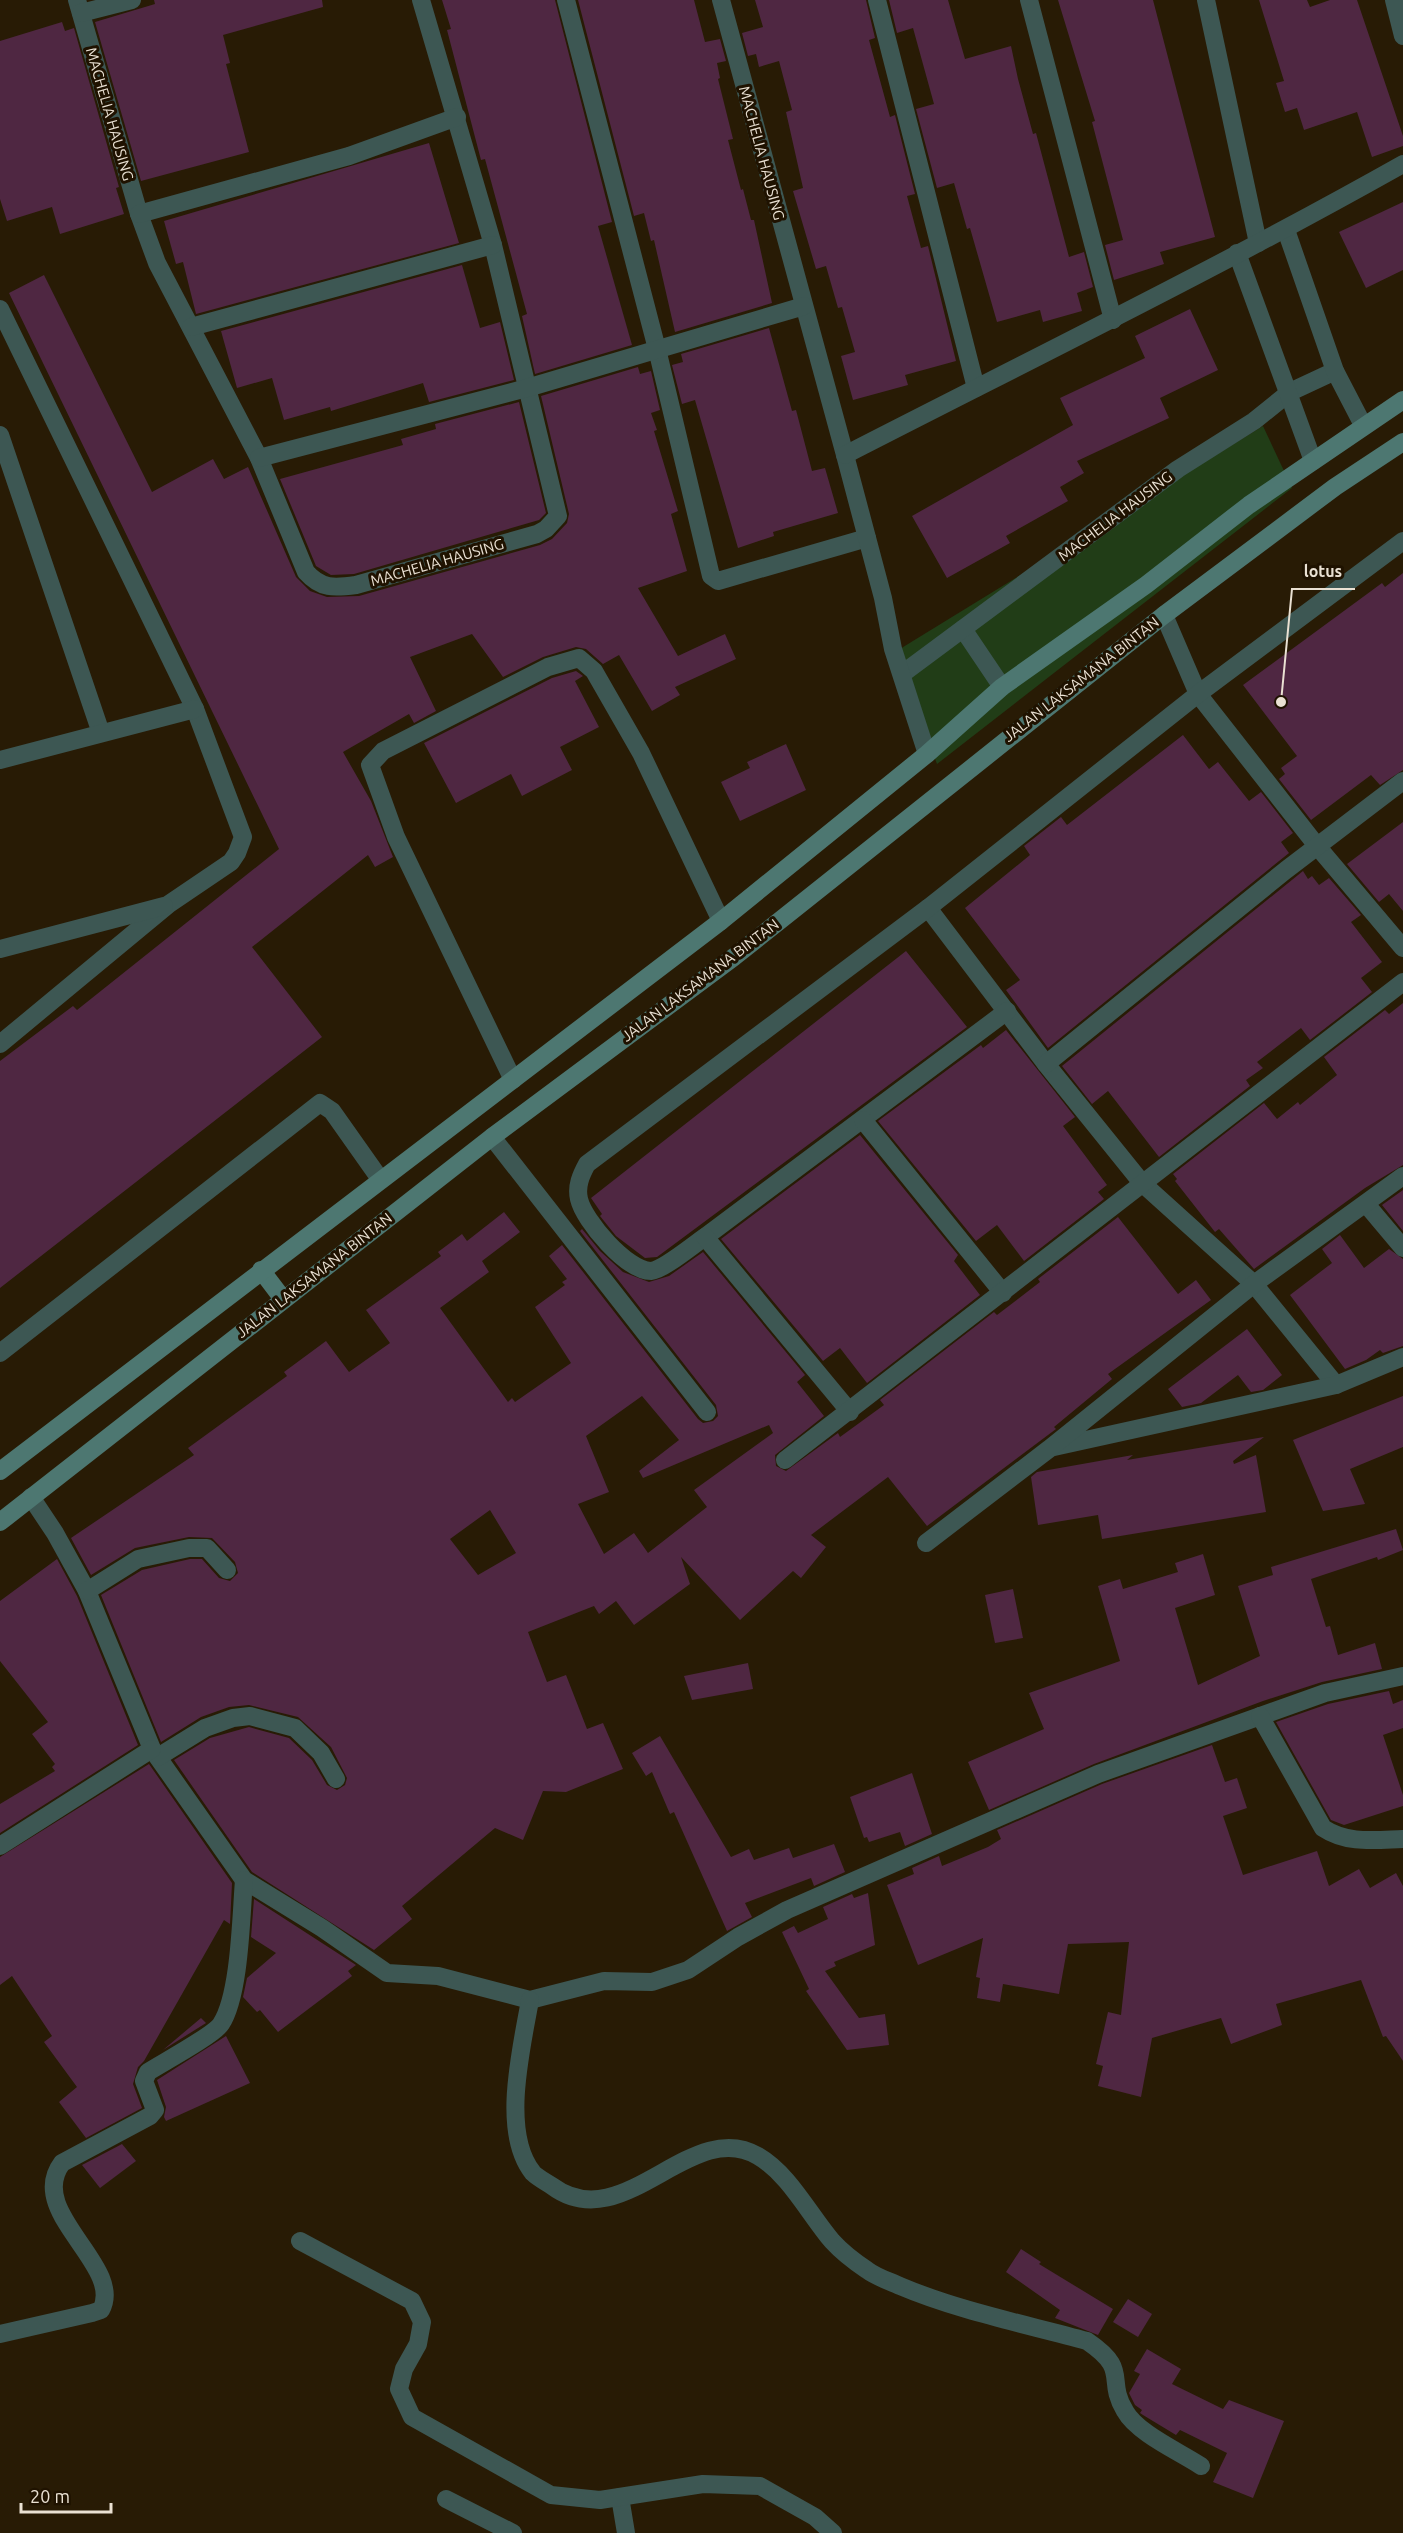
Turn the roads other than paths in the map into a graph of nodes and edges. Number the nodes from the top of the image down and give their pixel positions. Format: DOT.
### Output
graph roads {
  1 [pos="132,0"];
  2 [pos="421,0"];
  3 [pos="566,0"];
  4 [pos="721,0"];
  5 [pos="876,0"];
  6 [pos="1029,0"];
  7 [pos="1206,0"];
  8 [pos="1394,0"];
  9 [pos="79,7"];
  10 [pos="1403,36"];
  11 [pos="457,117"];
  12 [pos="1403,164"];
  13 [pos="139,214"];
  14 [pos="1286,230"];
  15 [pos="1258,243"];
  16 [pos="494,245"];
  17 [pos="1237,253"];
  18 [pos="804,306"];
  19 [pos="0,309"];
  20 [pos="1113,320"];
  21 [pos="191,327"];
  22 [pos="3,331"];
  23 [pos="657,349"];
  24 [pos="1335,371"];
  25 [pos="526,388"];
  26 [pos="976,388"];
  27 [pos="1290,392"];
  28 [pos="1403,400"];
  29 [pos="1363,425"];
  30 [pos="0,435"];
  31 [pos="1403,442"];
  32 [pos="845,455"];
  33 [pos="259,458"];
  34 [pos="1313,461"];
  35 [pos="867,538"];
  36 [pos="1403,541"];
  37 [pos="1164,615"];
  38 [pos="963,629"];
  39 [pos="902,674"];
  40 [pos="1002,687"];
  41 [pos="1198,694"];
  42 [pos="195,709"];
  43 [pos="101,733"];
  44 [pos="927,754"];
  45 [pos="0,760"];
  46 [pos="1403,781"];
  47 [pos="1317,846"];
  48 [pos="169,904"];
  49 [pos="928,908"];
  50 [pos="721,921"];
  51 [pos="1403,948"];
  52 [pos="0,949"];
  53 [pos="1403,982"];
  54 [pos="1007,1011"];
  55 [pos="0,1044"];
  56 [pos="1046,1064"];
  57 [pos="513,1080"];
  58 [pos="863,1120"];
  59 [pos="492,1137"];
  60 [pos="1403,1176"];
  61 [pos="380,1179"];
  62 [pos="1142,1183"];
  63 [pos="1366,1204"];
  64 [pos="705,1237"];
  65 [pos="1403,1248"];
  66 [pos="261,1270"];
  67 [pos="1254,1284"];
  68 [pos="1003,1293"];
  69 [pos="283,1299"];
  70 [pos="0,1353"];
  71 [pos="1403,1357"];
  72 [pos="1336,1385"];
  73 [pos="707,1412"];
  74 [pos="850,1412"];
  75 [pos="1049,1449"];
  76 [pos="785,1460"];
  77 [pos="0,1471"];
  78 [pos="31,1497"];
  79 [pos="0,1522"];
  80 [pos="926,1543"];
  81 [pos="227,1570"];
  82 [pos="87,1591"];
  83 [pos="1403,1677"];
  84 [pos="1260,1716"];
  85 [pos="155,1753"];
  86 [pos="336,1779"];
  87 [pos="1403,1839"];
  88 [pos="0,1846"];
  89 [pos="244,1880"];
  90 [pos="530,2000"];
  91 [pos="300,2241"];
  92 [pos="0,2334"];
  93 [pos="1201,2466"];
  94 [pos="620,2497"];
  95 [pos="446,2499"];
  96 [pos="513,2533"];
  97 [pos="626,2533"];
  98 [pos="833,2533"];
  1 -- 9 [label="street, MACHELIA HAUSING"];
  2 -- 11 [label="street, MACHELIA HAUSING"];
  3 -- 23 [label="street"];
  4 -- 18 [label="street, MACHELIA HAUSING"];
  5 -- 26 [label="street"];
  6 -- 20 [label="street"];
  7 -- 15 [label="street"];
  8 -- 10 [label="street"];
  9 -- 13 [label="street, MACHELIA HAUSING"];
  11 -- 13 [label="street"];
  11 -- 16 [label="street, MACHELIA HAUSING"];
  12 -- 14 [label="street"];
  13 -- 21 [label="street, MACHELIA HAUSING"];
  14 -- 15 [label="street"];
  14 -- 24 [label="street"];
  15 -- 17 [label="street"];
  16 -- 21 [label="street"];
  16 -- 25 [label="street, MACHELIA HAUSING"];
  17 -- 20 [label="street"];
  17 -- 27 [label="street"];
  18 -- 23 [label="street"];
  18 -- 32 [label="street, MACHELIA HAUSING"];
  19 -- 22 [label="street"];
  20 -- 26 [label="street"];
  21 -- 33 [label="street, MACHELIA HAUSING"];
  22 -- 42 [label="street"];
  23 -- 25 [label="street"];
  23 -- 35 [label="street"];
  24 -- 27 [label="street, MACHELIA HAUSING"];
  24 -- 29 [label="street"];
  25 -- 33 [label="street"];
  25 -- 33 [label="street, MACHELIA HAUSING"];
  26 -- 32 [label="street"];
  27 -- 34 [label="street"];
  27 -- 38 [label="street, MACHELIA HAUSING"];
  28 -- 29 [label="main road"];
  29 -- 34 [label="main road"];
  30 -- 43 [label="street"];
  31 -- 37 [label="main road, JALAN LAKSAMANA BINTAN"];
  32 -- 35 [label="street, MACHELIA HAUSING"];
  34 -- 40 [label="main road"];
  35 -- 39 [label="street, MACHELIA HAUSING"];
  36 -- 41 [label="street"];
  37 -- 41 [label="street"];
  37 -- 59 [label="main road, JALAN LAKSAMANA BINTAN"];
  38 -- 39 [label="street, MACHELIA HAUSING"];
  38 -- 40 [label="street"];
  39 -- 44 [label="street, MACHELIA HAUSING"];
  40 -- 44 [label="main road"];
  41 -- 47 [label="street"];
  41 -- 49 [label="street"];
  42 -- 43 [label="street"];
  42 -- 48 [label="street"];
  43 -- 45 [label="street"];
  44 -- 50 [label="main road"];
  46 -- 47 [label="street"];
  47 -- 51 [label="street"];
  47 -- 56 [label="street"];
  48 -- 52 [label="street"];
  48 -- 55 [label="street"];
  49 -- 54 [label="street"];
  49 -- 64 [label="street"];
  50 -- 57 [label="main road"];
  50 -- 57 [label="street"];
  53 -- 62 [label="street"];
  54 -- 56 [label="street"];
  54 -- 58 [label="street"];
  56 -- 62 [label="street"];
  57 -- 61 [label="main road"];
  58 -- 64 [label="street"];
  58 -- 68 [label="street"];
  59 -- 69 [label="main road, JALAN LAKSAMANA BINTAN"];
  59 -- 73 [label="street"];
  60 -- 63 [label="street"];
  61 -- 66 [label="main road"];
  61 -- 70 [label="street"];
  62 -- 67 [label="street"];
  62 -- 68 [label="street"];
  63 -- 65 [label="street"];
  63 -- 67 [label="street"];
  64 -- 74 [label="street"];
  66 -- 69 [label="main road"];
  66 -- 77 [label="main road"];
  67 -- 72 [label="street"];
  67 -- 75 [label="street"];
  68 -- 74 [label="street"];
  69 -- 78 [label="main road, JALAN LAKSAMANA BINTAN"];
  71 -- 72 [label="street"];
  72 -- 75 [label="street"];
  74 -- 76 [label="street"];
  75 -- 80 [label="street"];
  78 -- 79 [label="main road, JALAN LAKSAMANA BINTAN"];
  78 -- 82 [label="street"];
  81 -- 82 [label="street"];
  82 -- 85 [label="street"];
  83 -- 84 [label="street"];
  84 -- 87 [label="street"];
  84 -- 90 [label="street"];
  85 -- 86 [label="street"];
  85 -- 88 [label="street"];
  85 -- 89 [label="street"];
  89 -- 90 [label="street"];
  89 -- 92 [label="street"];
  90 -- 93 [label="street"];
  91 -- 94 [label="street"];
  94 -- 97 [label="street"];
  94 -- 98 [label="street"];
  95 -- 96 [label="street"];
}
